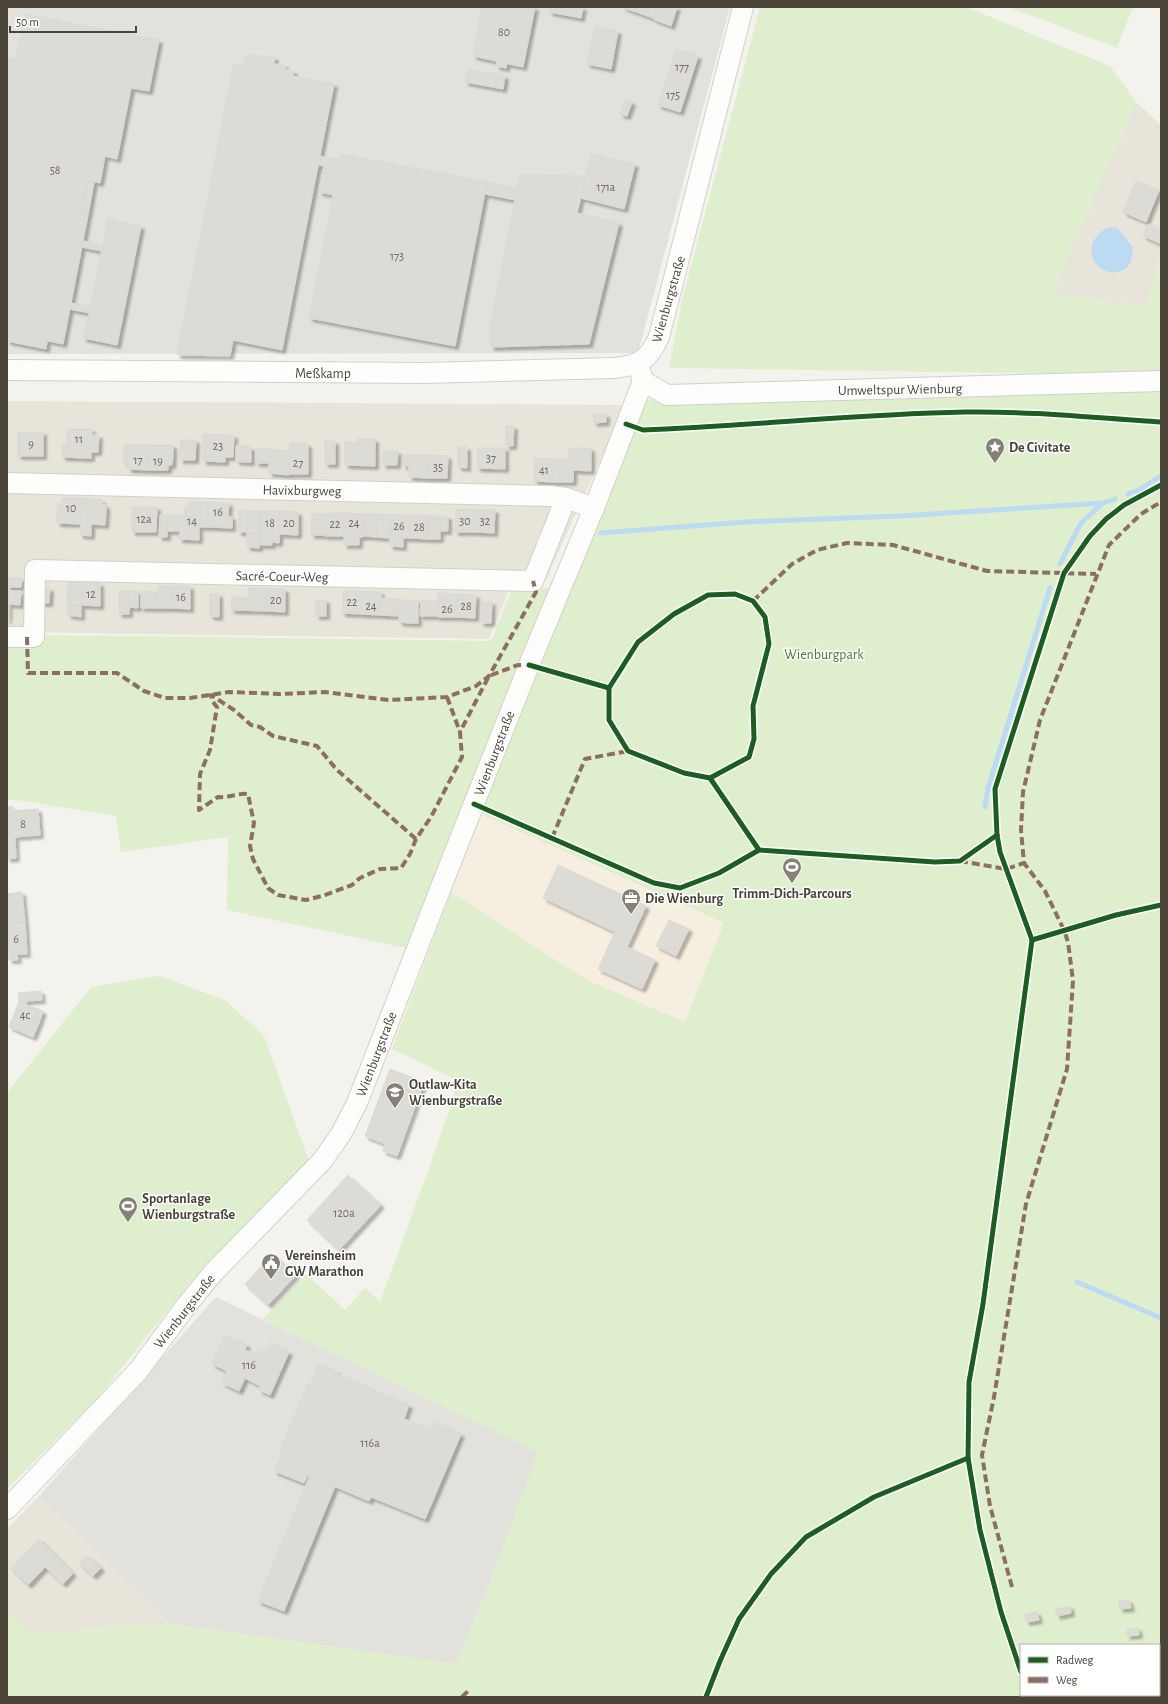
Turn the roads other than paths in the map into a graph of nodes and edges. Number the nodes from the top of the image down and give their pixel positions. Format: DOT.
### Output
graph roads {
  1 [pos="743,7"];
  2 [pos="7,370"];
  3 [pos="640,373"];
  4 [pos="1161,381"];
  5 [pos="7,483"];
  6 [pos="566,498"];
  7 [pos="594,508"];
  8 [pos="7,636"];
  9 [pos="7,1509"];
  1 -- 3 [label="street, Wienburgstraße"];
  2 -- 3 [label="street, Meßkamp"];
  3 -- 4 [label="street, Umweltspur Wienburg"];
  3 -- 7 [label="street, Wienburgstraße"];
  5 -- 6 [label="street, Havixburgweg"];
  6 -- 7 [label="street, Havixburgweg"];
  6 -- 8 [label="street, Sacré-Coeur-Weg"];
  7 -- 9 [label="street, Wienburgstraße"];
}
